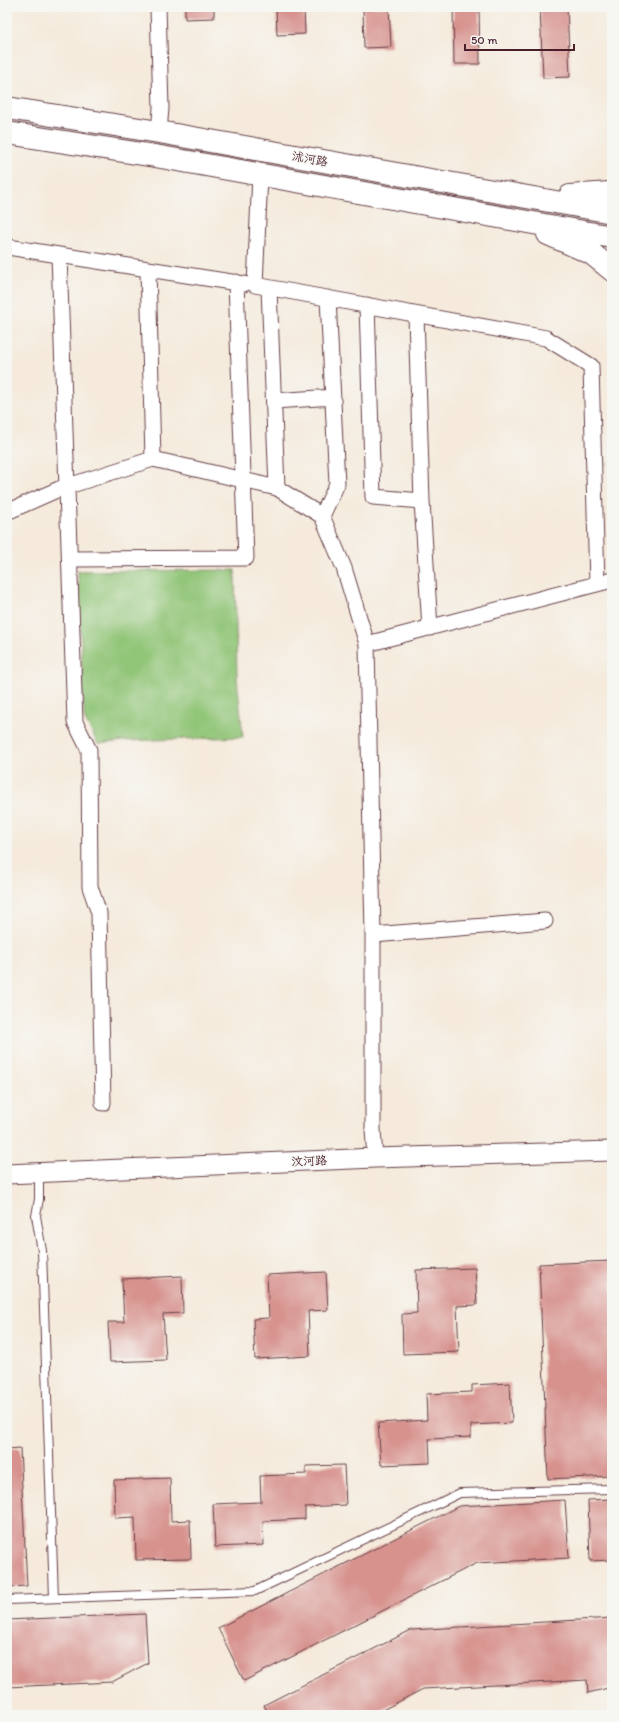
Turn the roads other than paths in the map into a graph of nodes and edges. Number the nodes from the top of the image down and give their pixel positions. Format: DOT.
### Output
graph roads {
  1 [pos="158,7"];
  2 [pos="7,108"];
  3 [pos="159,132"];
  4 [pos="7,133"];
  5 [pos="260,175"];
  6 [pos="612,192"];
  7 [pos="536,199"];
  8 [pos="612,212"];
  9 [pos="522,222"];
  10 [pos="612,236"];
  11 [pos="8,247"];
  12 [pos="59,255"];
  13 [pos="148,269"];
  14 [pos="612,270"];
  15 [pos="236,282"];
  16 [pos="262,286"];
  17 [pos="328,298"];
  18 [pos="367,306"];
  19 [pos="416,314"];
  20 [pos="333,397"];
  21 [pos="274,401"];
  22 [pos="153,459"];
  23 [pos="243,480"];
  24 [pos="67,487"];
  25 [pos="277,488"];
  26 [pos="422,501"];
  27 [pos="7,512"];
  28 [pos="322,516"];
  29 [pos="70,559"];
  30 [pos="612,580"];
  31 [pos="597,584"];
  32 [pos="430,628"];
  33 [pos="367,644"];
  34 [pos="545,920"];
  35 [pos="373,935"];
  36 [pos="103,1103"];
  37 [pos="612,1151"];
  38 [pos="375,1158"];
  39 [pos="39,1172"];
  40 [pos="7,1174"];
  41 [pos="612,1489"];
  42 [pos="54,1598"];
  43 [pos="7,1600"];
  1 -- 3 [label="street"];
  2 -- 3 [label="main road, 沭河路"];
  3 -- 7 [label="main road, 沭河路"];
  4 -- 5 [label="main road, 沭河路"];
  5 -- 9 [label="main road, 沭河路"];
  5 -- 16 [label="street"];
  6 -- 7 [label="main road"];
  7 -- 8 [label="main road, 沭河路"];
  9 -- 10 [label="main road, 沭河路"];
  9 -- 14 [label="main road"];
  11 -- 12 [label="street"];
  12 -- 13 [label="street"];
  12 -- 24 [label="street"];
  13 -- 15 [label="street"];
  13 -- 22 [label="street"];
  15 -- 16 [label="street"];
  15 -- 23 [label="street"];
  16 -- 17 [label="street"];
  16 -- 21 [label="street"];
  17 -- 18 [label="street"];
  17 -- 20 [label="street"];
  18 -- 19 [label="street"];
  18 -- 26 [label="street"];
  19 -- 26 [label="street"];
  19 -- 31 [label="street"];
  20 -- 21 [label="street"];
  20 -- 28 [label="street"];
  21 -- 25 [label="street"];
  22 -- 23 [label="street"];
  22 -- 24 [label="street"];
  23 -- 25 [label="street"];
  23 -- 29 [label="street"];
  24 -- 27 [label="street"];
  24 -- 29 [label="street"];
  25 -- 28 [label="street"];
  26 -- 32 [label="street"];
  28 -- 33 [label="street"];
  29 -- 36 [label="street"];
  30 -- 31 [label="street"];
  31 -- 32 [label="street"];
  32 -- 33 [label="street"];
  33 -- 35 [label="street"];
  34 -- 35 [label="street"];
  35 -- 38 [label="street"];
  37 -- 38 [label="street, 汶河路"];
  38 -- 39 [label="street, 汶河路"];
  39 -- 40 [label="street, 汶河路"];
  39 -- 42 [label="lane"];
  41 -- 42 [label="lane"];
  42 -- 43 [label="lane"];
}
